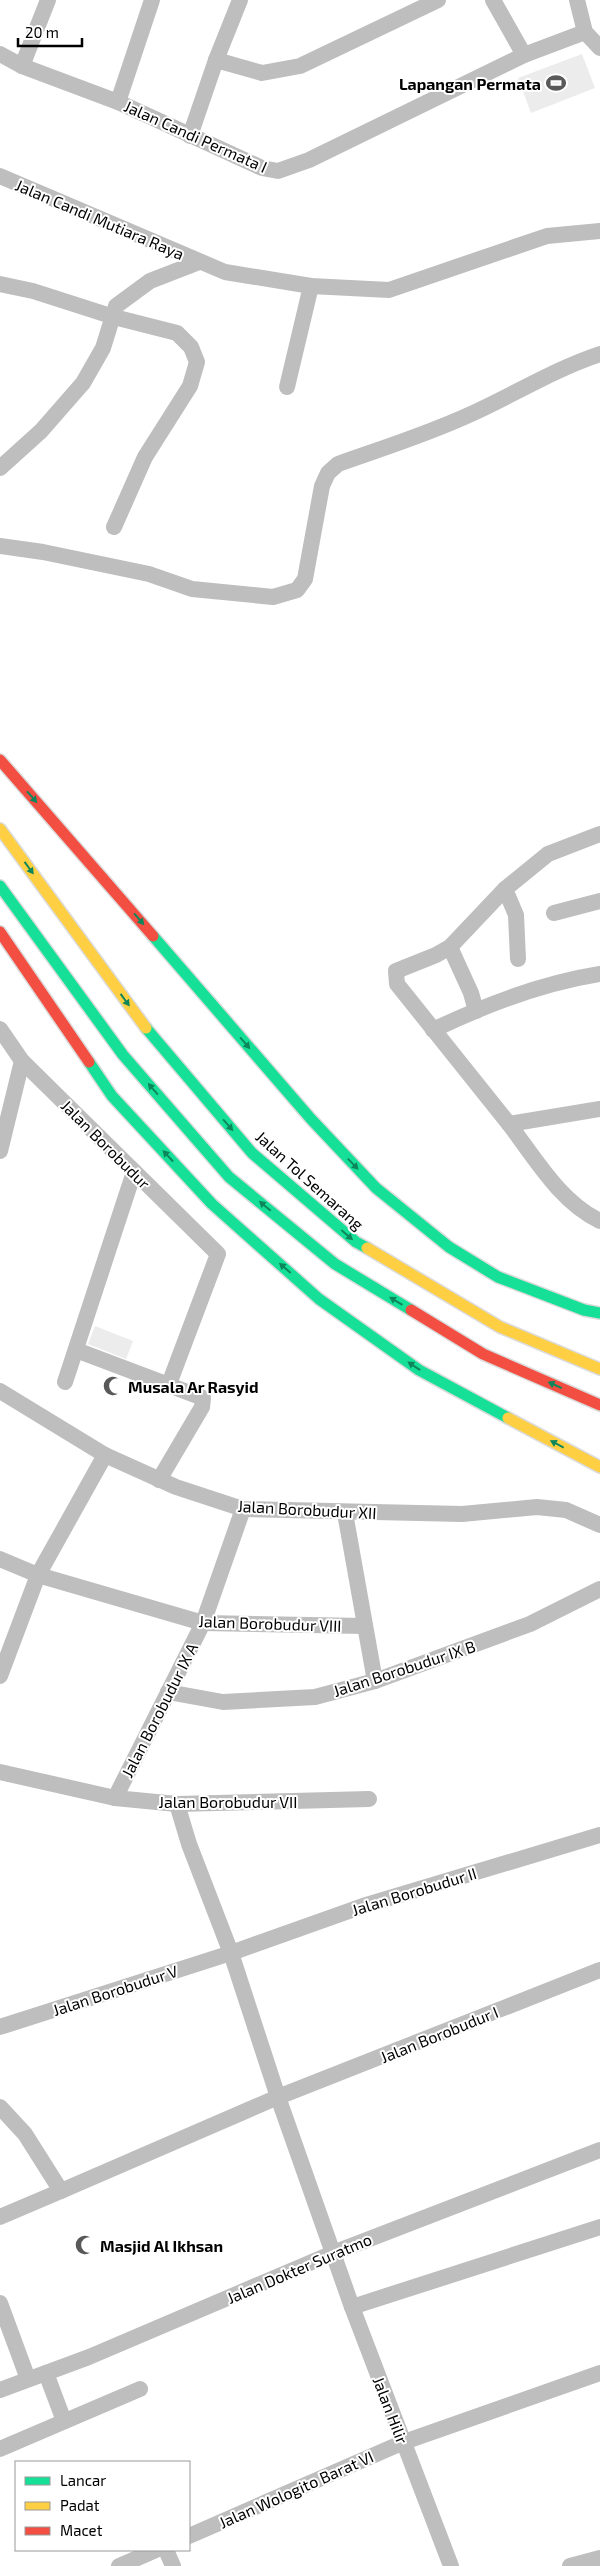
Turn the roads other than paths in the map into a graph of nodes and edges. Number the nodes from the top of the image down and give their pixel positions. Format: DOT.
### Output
graph roads {
  1 [pos="48,0"];
  2 [pos="152,0"];
  3 [pos="240,0"];
  4 [pos="438,0"];
  5 [pos="494,0"];
  6 [pos="577,0"];
  7 [pos="585,32"];
  8 [pos="600,48"];
  9 [pos="0,54"];
  10 [pos="524,56"];
  11 [pos="216,60"];
  12 [pos="22,66"];
  13 [pos="118,102"];
  14 [pos="190,136"];
  15 [pos="0,176"];
  16 [pos="600,231"];
  17 [pos="199,262"];
  18 [pos="0,284"];
  19 [pos="311,286"];
  20 [pos="114,317"];
  21 [pos="600,354"];
  22 [pos="288,388"];
  23 [pos="0,468"];
  24 [pos="114,527"];
  25 [pos="0,546"];
  26 [pos="0,760"];
  27 [pos="0,829"];
  28 [pos="600,834"];
  29 [pos="0,886"];
  30 [pos="505,889"];
  31 [pos="600,902"];
  32 [pos="554,913"];
  33 [pos="0,932"];
  34 [pos="450,947"];
  35 [pos="518,959"];
  36 [pos="600,974"];
  37 [pos="476,1011"];
  38 [pos="0,1029"];
  39 [pos="434,1030"];
  40 [pos="22,1061"];
  41 [pos="600,1109"];
  42 [pos="509,1124"];
  43 [pos="0,1151"];
  44 [pos="134,1172"];
  45 [pos="600,1221"];
  46 [pos="600,1313"];
  47 [pos="76,1350"];
  48 [pos="600,1369"];
  49 [pos="65,1382"];
  50 [pos="169,1384"];
  51 [pos="0,1391"];
  52 [pos="600,1405"];
  53 [pos="105,1455"];
  54 [pos="600,1467"];
  55 [pos="159,1480"];
  56 [pos="243,1509"];
  57 [pos="345,1513"];
  58 [pos="600,1525"];
  59 [pos="0,1559"];
  60 [pos="38,1576"];
  61 [pos="600,1589"];
  62 [pos="203,1623"];
  63 [pos="364,1626"];
  64 [pos="0,1676"];
  65 [pos="375,1681"];
  66 [pos="168,1692"];
  67 [pos="0,1772"];
  68 [pos="115,1798"];
  69 [pos="370,1799"];
  70 [pos="177,1804"];
  71 [pos="600,1835"];
  72 [pos="231,1953"];
  73 [pos="600,1970"];
  74 [pos="0,2027"];
  75 [pos="278,2097"];
  76 [pos="0,2107"];
  77 [pos="600,2150"];
  78 [pos="61,2191"];
  79 [pos="0,2217"];
  80 [pos="600,2227"];
  81 [pos="333,2253"];
  82 [pos="0,2303"];
  83 [pos="352,2307"];
  84 [pos="46,2373"];
  85 [pos="600,2373"];
  86 [pos="28,2379"];
  87 [pos="140,2389"];
  88 [pos="0,2390"];
  89 [pos="64,2420"];
  90 [pos="404,2442"];
  91 [pos="0,2449"];
  92 [pos="190,2536"];
  93 [pos="154,2551"];
  94 [pos="166,2551"];
  95 [pos="600,2558"];
  96 [pos="119,2566"];
  97 [pos="173,2566"];
  98 [pos="451,2566"];
  99 [pos="570,2566"];
  1 -- 12 [label="street"];
  2 -- 13 [label="street"];
  3 -- 11 [label="street"];
  4 -- 11 [label="street"];
  5 -- 10 [label="street"];
  6 -- 7 [label="street"];
  7 -- 8 [label="street"];
  7 -- 10 [label="street, Jalan Candi Permata I"];
  9 -- 12 [label="street, Jalan Candi Permata I"];
  10 -- 14 [label="street, Jalan Candi Permata I"];
  11 -- 14 [label="street"];
  12 -- 13 [label="street, Jalan Candi Permata I"];
  13 -- 14 [label="street, Jalan Candi Permata I"];
  15 -- 17 [label="street, Jalan Candi Mutiara Raya"];
  16 -- 19 [label="street, Jalan Candi Mutiara Raya"];
  17 -- 19 [label="street, Jalan Candi Mutiara Raya"];
  17 -- 20 [label="street"];
  18 -- 20 [label="street"];
  19 -- 22 [label="street"];
  20 -- 23 [label="street"];
  20 -- 24 [label="street"];
  21 -- 25 [label="street"];
  26 -- 46 [label="highway, one-way"];
  27 -- 48 [label="highway, Jalan Tol Semarang, one-way"];
  28 -- 30 [label="street"];
  52 -- 29 [label="highway, one-way"];
  30 -- 34 [label="street"];
  30 -- 35 [label="street"];
  31 -- 32 [label="street"];
  54 -- 33 [label="highway, one-way"];
  34 -- 37 [label="street"];
  34 -- 39 [label="street"];
  36 -- 37 [label="street"];
  37 -- 39 [label="street"];
  38 -- 40 [label="street, Jalan Borobudur"];
  39 -- 42 [label="street"];
  40 -- 43 [label="street"];
  40 -- 44 [label="street, Jalan Borobudur"];
  41 -- 42 [label="street"];
  42 -- 45 [label="street"];
  44 -- 47 [label="street"];
  44 -- 50 [label="street, Jalan Borobudur"];
  47 -- 49 [label="street"];
  47 -- 50 [label="street"];
  50 -- 55 [label="street"];
  51 -- 53 [label="street, Jalan Borobudur XII"];
  53 -- 55 [label="street, Jalan Borobudur XII"];
  53 -- 60 [label="street"];
  55 -- 56 [label="street, Jalan Borobudur XII"];
  56 -- 57 [label="street, Jalan Borobudur XII"];
  56 -- 62 [label="street, Jalan Borobudur IX A"];
  57 -- 58 [label="street, Jalan Borobudur XII"];
  57 -- 63 [label="street, Jalan Borobudur VIII"];
  59 -- 60 [label="street, Jalan Borobudur VIII"];
  60 -- 62 [label="street, Jalan Borobudur VIII"];
  60 -- 64 [label="street"];
  61 -- 65 [label="street, Jalan Borobudur IX B"];
  62 -- 63 [label="street, Jalan Borobudur VIII"];
  62 -- 66 [label="street, Jalan Borobudur IX A"];
  63 -- 65 [label="street"];
  65 -- 66 [label="street, Jalan Borobudur IX B"];
  66 -- 68 [label="street, Jalan Borobudur IX A"];
  67 -- 68 [label="street, Jalan Borobudur VII"];
  68 -- 70 [label="street, Jalan Borobudur VII"];
  69 -- 70 [label="street, Jalan Borobudur VII"];
  70 -- 72 [label="street"];
  71 -- 72 [label="street, Jalan Borobudur II"];
  72 -- 74 [label="street, Jalan Borobudur V"];
  72 -- 75 [label="street"];
  73 -- 75 [label="street, Jalan Borobudur I"];
  75 -- 78 [label="street, Jalan Borobudur I"];
  75 -- 81 [label="street"];
  76 -- 78 [label="street"];
  77 -- 81 [label="street, Jalan Dokter Suratmo"];
  78 -- 79 [label="street, Jalan Borobudur I"];
  80 -- 83 [label="street"];
  81 -- 83 [label="street, Jalan Hilir"];
  81 -- 84 [label="street, Jalan Dokter Suratmo"];
  82 -- 86 [label="street"];
  83 -- 90 [label="street, Jalan Hilir"];
  84 -- 86 [label="street, Jalan Dokter Suratmo"];
  84 -- 89 [label="street"];
  85 -- 90 [label="street, Jalan Wologito Barat VI"];
  86 -- 88 [label="street, Jalan Dokter Suratmo"];
  87 -- 89 [label="street"];
  89 -- 91 [label="street"];
  90 -- 92 [label="street, Jalan Wologito Barat VI"];
  90 -- 98 [label="street, Jalan Hilir"];
  93 -- 96 [label="street"];
  94 -- 97 [label="street"];
  95 -- 99 [label="street"];
}
